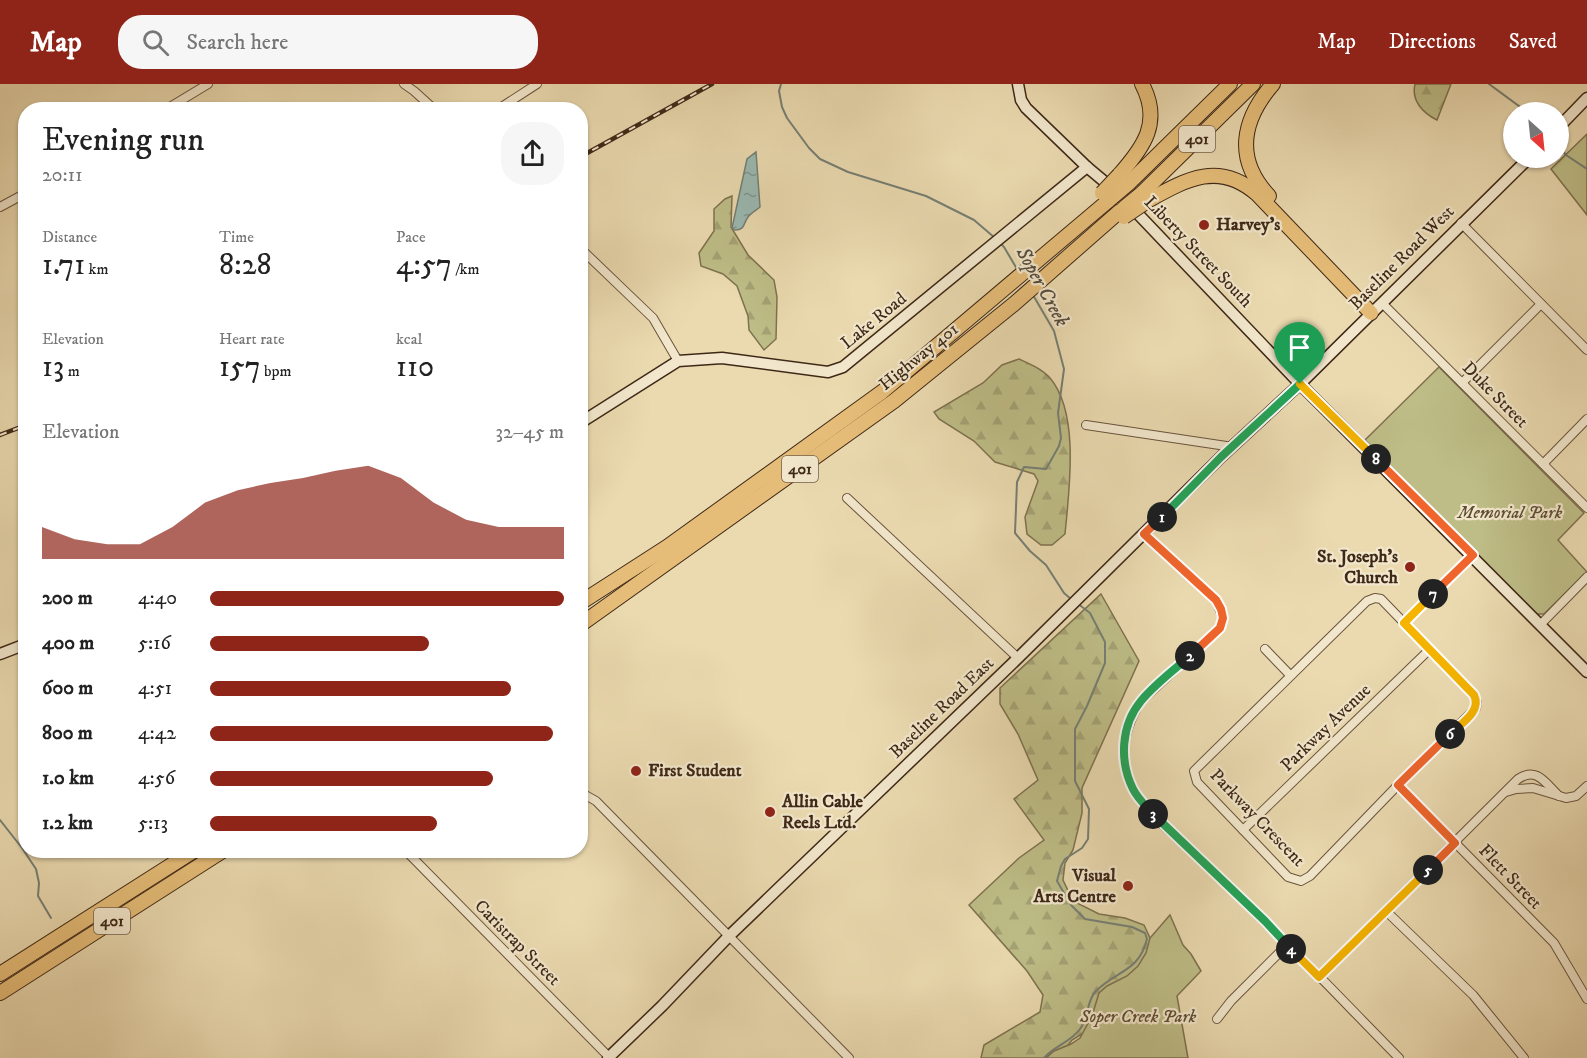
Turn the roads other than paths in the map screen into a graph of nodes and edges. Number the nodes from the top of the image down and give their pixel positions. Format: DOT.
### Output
graph roads {
  1 [pos="208,84"];
  2 [pos="404,84"];
  3 [pos="537,84"];
  4 [pos="1018,84"];
  5 [pos="1142,84"];
  6 [pos="1230,84"];
  7 [pos="1253,84"];
  8 [pos="1273,84"];
  9 [pos="1587,98"];
  10 [pos="178,102"];
  11 [pos="426,102"];
  12 [pos="509,102"];
  13 [pos="1569,117"];
  14 [pos="1087,167"];
  15 [pos="1519,168"];
  16 [pos="1124,180"];
  17 [pos="18,197"];
  18 [pos="1145,197"];
  19 [pos="0,207"];
  20 [pos="1461,223"];
  21 [pos="588,256"];
  22 [pos="1541,304"];
  23 [pos="1377,308"];
  24 [pos="1587,350"];
  25 [pos="678,362"];
  26 [pos="1462,382"];
  27 [pos="1300,384"];
  28 [pos="588,418"];
  29 [pos="1587,419"];
  30 [pos="1086,425"];
  31 [pos="1233,447"];
  32 [pos="1543,464"];
  33 [pos="847,498"];
  34 [pos="1587,508"];
  35 [pos="1144,534"];
  36 [pos="1473,555"];
  37 [pos="1587,577"];
  38 [pos="588,598"];
  39 [pos="588,619"];
  40 [pos="1404,623"];
  41 [pos="1540,624"];
  42 [pos="18,647"];
  43 [pos="1265,649"];
  44 [pos="1430,649"];
  45 [pos="0,654"];
  46 [pos="1018,658"];
  47 [pos="1587,672"];
  48 [pos="1290,675"];
  49 [pos="1398,785"];
  50 [pos="1587,786"];
  51 [pos="1505,792"];
  52 [pos="588,796"];
  53 [pos="1559,796"];
  54 [pos="1243,830"];
  55 [pos="1455,843"];
  56 [pos="182,858"];
  57 [pos="211,858"];
  58 [pos="413,858"];
  59 [pos="1386,911"];
  60 [pos="728,937"];
  61 [pos="1287,945"];
  62 [pos="0,974"];
  63 [pos="1319,977"];
  64 [pos="0,993"];
  65 [pos="1587,999"];
  66 [pos="1217,1019"];
  67 [pos="608,1058"];
  68 [pos="849,1058"];
  69 [pos="1399,1058"];
  70 [pos="1524,1058"];
  1 -- 10 [label="street"];
  2 -- 11 [label="street"];
  3 -- 12 [label="street"];
  4 -- 14 [label="street, Liberty Street South"];
  5 -- 16 [label="highway"];
  6 -- 16 [label="highway, 401"];
  7 -- 18 [label="highway, 401"];
  8 -- 23 [label="highway"];
  9 -- 13 [label="street"];
  14 -- 25 [label="street, Lake Road"];
  14 -- 27 [label="street, Liberty Street South"];
  15 -- 20 [label="street, Baseline Road West"];
  16 -- 38 [label="highway, Highway 401 / 401, bridge"];
  17 -- 19 [label="street"];
  18 -- 23 [label="highway"];
  18 -- 39 [label="highway, Highway 401 / 401, bridge"];
  20 -- 22 [label="street"];
  20 -- 23 [label="street, Baseline Road West"];
  21 -- 25 [label="street"];
  22 -- 24 [label="street"];
  22 -- 26 [label="street"];
  23 -- 26 [label="street, Duke Street"];
  23 -- 27 [label="street, Baseline Road West"];
  25 -- 28 [label="street, Lake Road"];
  26 -- 32 [label="street, Duke Street"];
  27 -- 31 [label="street, Baseline Road East"];
  27 -- 36 [label="street, Liberty Street South"];
  29 -- 32 [label="street"];
  30 -- 31 [label="street"];
  31 -- 35 [label="street, Baseline Road East"];
  32 -- 34 [label="street, Duke Street"];
  33 -- 46 [label="street"];
  35 -- 46 [label="street, Baseline Road East"];
  35 -- 61 [label="street"];
  36 -- 40 [label="street"];
  36 -- 41 [label="street, Liberty Street South"];
  37 -- 41 [label="street"];
  40 -- 44 [label="street, Parkway Crescent"];
  40 -- 48 [label="street, Parkway Crescent"];
  41 -- 47 [label="street, Liberty Street South"];
  42 -- 45 [label="street"];
  43 -- 48 [label="street"];
  44 -- 49 [label="street, Parkway Crescent"];
  44 -- 54 [label="street, Parkway Avenue"];
  46 -- 60 [label="street, Baseline Road East"];
  48 -- 54 [label="street, Parkway Crescent"];
  49 -- 54 [label="street, Parkway Crescent"];
  49 -- 55 [label="street, Flett Street"];
  50 -- 53 [label="street"];
  51 -- 53 [label="street"];
  51 -- 53 [label="street"];
  51 -- 55 [label="street"];
  52 -- 60 [label="street"];
  55 -- 59 [label="street"];
  55 -- 65 [label="street, Flett Street"];
  56 -- 62 [label="highway, 401"];
  57 -- 64 [label="highway, 401"];
  58 -- 67 [label="street, Caristrap Street"];
  59 -- 63 [label="street"];
  59 -- 70 [label="street"];
  60 -- 67 [label="street, Baseline Road East"];
  60 -- 68 [label="street"];
  61 -- 63 [label="street"];
  61 -- 66 [label="street"];
  63 -- 69 [label="street"];
}
